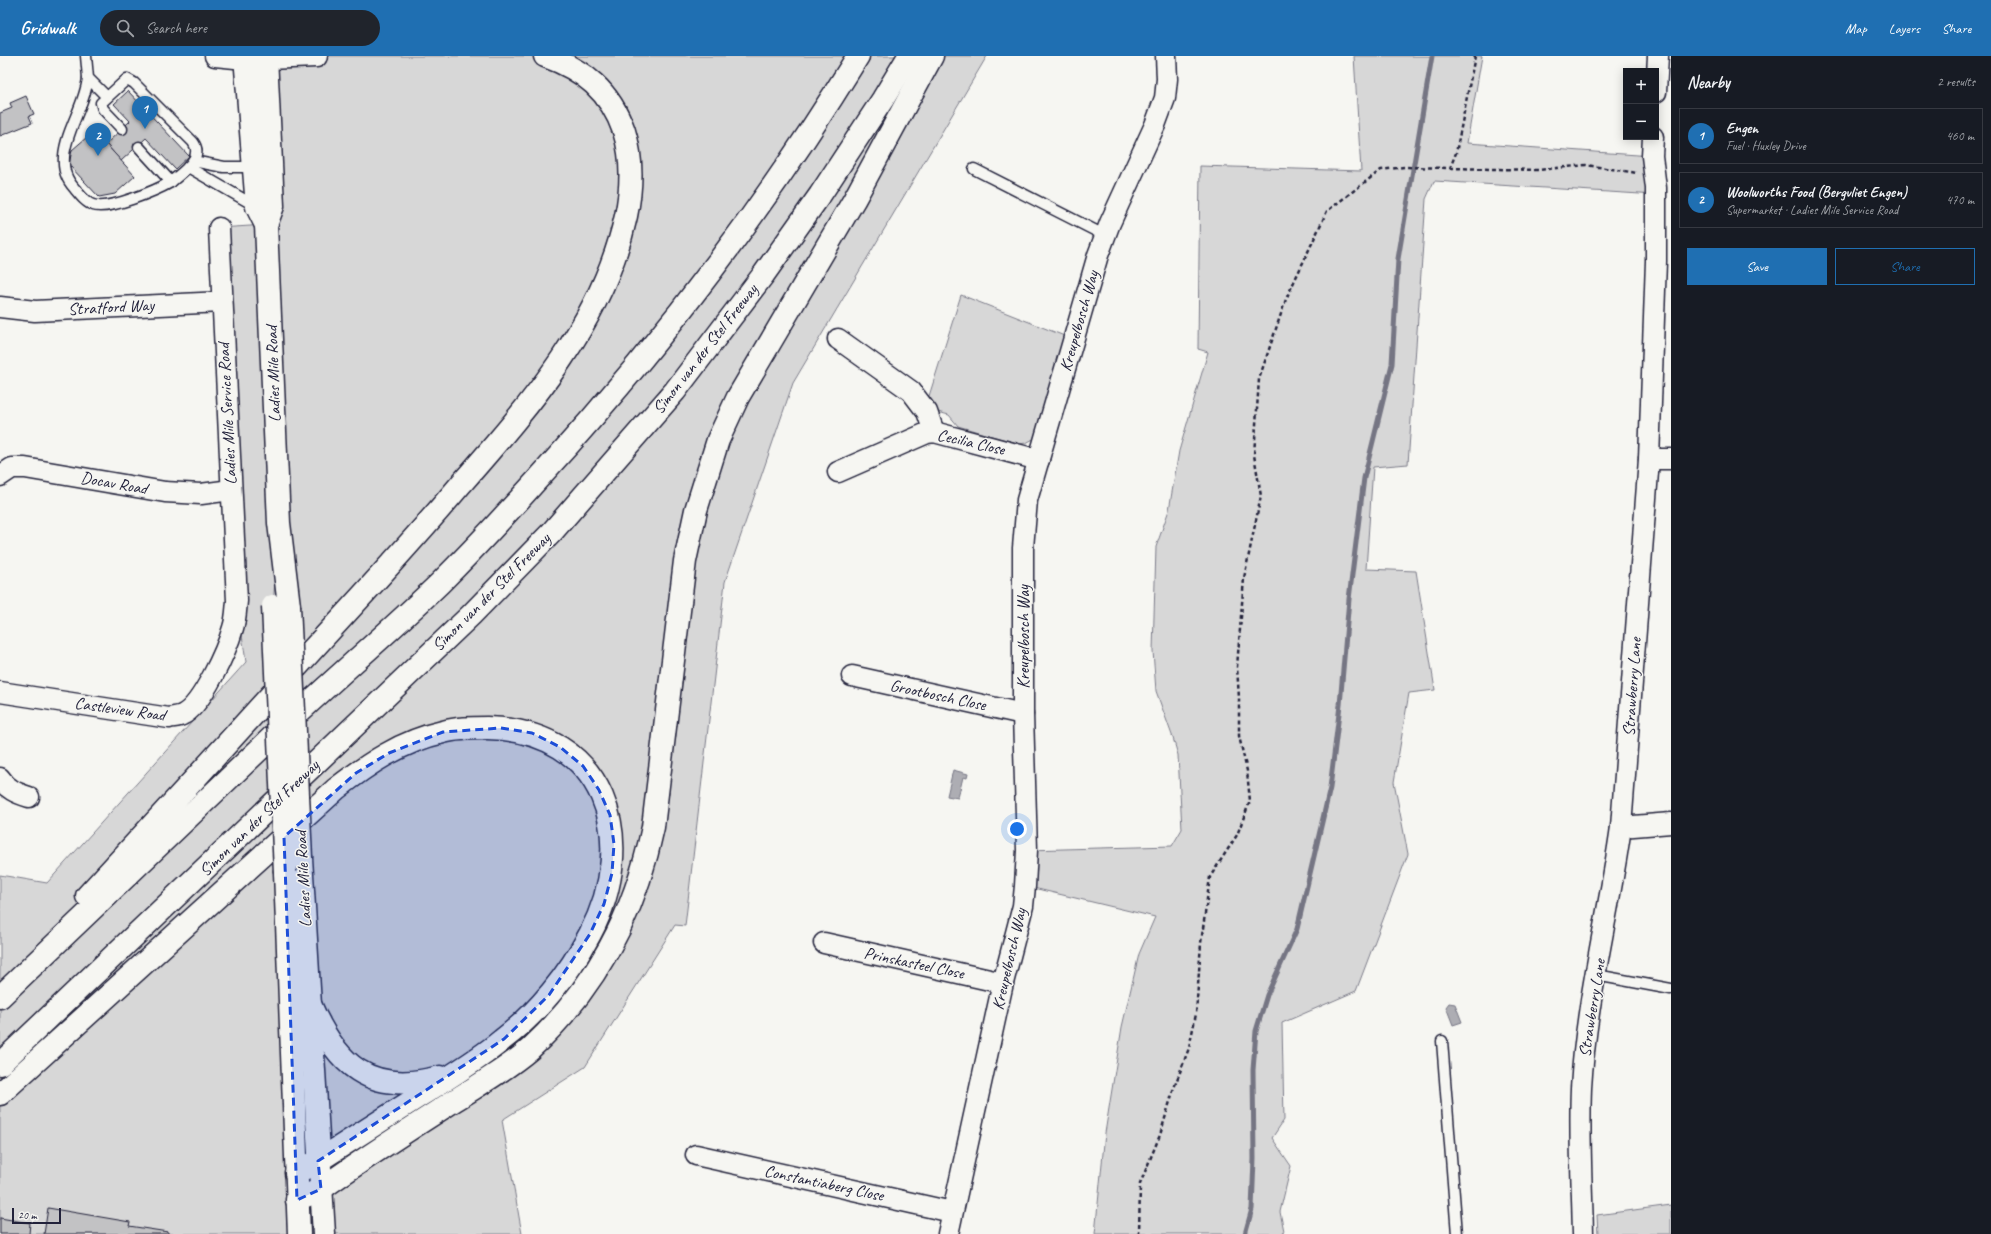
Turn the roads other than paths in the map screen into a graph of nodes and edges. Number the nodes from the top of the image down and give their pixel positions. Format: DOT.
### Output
graph roads {
  1 [pos="86,56"];
  2 [pos="215,56"];
  3 [pos="316,56"];
  4 [pos="545,56"];
  5 [pos="858,56"];
  6 [pos="909,56"];
  7 [pos="932,56"];
  8 [pos="1166,56"];
  9 [pos="1658,56"];
  10 [pos="256,57"];
  11 [pos="1657,68"];
  12 [pos="88,78"];
  13 [pos="107,97"];
  14 [pos="122,129"];
  15 [pos="1653,140"];
  16 [pos="139,147"];
  17 [pos="191,164"];
  18 [pos="253,167"];
  19 [pos="974,169"];
  20 [pos="171,182"];
  21 [pos="1664,188"];
  22 [pos="262,216"];
  23 [pos="219,228"];
  24 [pos="1106,236"];
  25 [pos="222,302"];
  26 [pos="0,308"];
  27 [pos="838,339"];
  28 [pos="934,432"];
  29 [pos="1649,459"];
  30 [pos="1039,460"];
  31 [pos="1671,460"];
  32 [pos="838,472"];
  33 [pos="0,476"];
  34 [pos="231,490"];
  35 [pos="237,601"];
  36 [pos="281,606"];
  37 [pos="852,676"];
  38 [pos="0,692"];
  39 [pos="1023,714"];
  40 [pos="0,778"];
  41 [pos="29,797"];
  42 [pos="1671,823"];
  43 [pos="1621,827"];
  44 [pos="824,943"];
  45 [pos="1596,975"];
  46 [pos="1003,983"];
  47 [pos="1671,989"];
  48 [pos="0,992"];
  49 [pos="0,997"];
  50 [pos="309,1002"];
  51 [pos="1442,1041"];
  52 [pos="0,1064"];
  53 [pos="454,1074"];
  54 [pos="0,1094"];
  55 [pos="696,1155"];
  56 [pos="318,1161"];
  57 [pos="296,1173"];
  58 [pos="321,1189"];
  59 [pos="297,1200"];
  60 [pos="952,1212"];
  61 [pos="299,1234"];
  62 [pos="324,1234"];
  63 [pos="948,1234"];
  64 [pos="1457,1234"];
  65 [pos="1583,1234"];
  1 -- 12 [label="lane"];
  2 -- 10 [label="street"];
  3 -- 10 [label="main road"];
  4 -- 48 [label="main road"];
  5 -- 49 [label="main road"];
  6 -- 52 [label="main road, Simon van der Stel Freeway"];
  7 -- 58 [label="main road"];
  8 -- 24 [label="street, Kreupelbosch Way"];
  9 -- 11 [label="street"];
  10 -- 18 [label="main road, Ladies Mile Road"];
  10 -- 22 [label="main road, Ladies Mile Road"];
  12 -- 13 [label="lane"];
  12 -- 20 [label="lane"];
  13 -- 14 [label="lane"];
  13 -- 17 [label="lane"];
  15 -- 21 [label="street, Strawberry Lane"];
  16 -- 20 [label="lane"];
  17 -- 18 [label="lane"];
  17 -- 20 [label="lane"];
  17 -- 22 [label="lane"];
  18 -- 22 [label="main road, Ladies Mile Road"];
  19 -- 24 [label="lane"];
  21 -- 29 [label="street, Strawberry Lane"];
  22 -- 36 [label="main road, Ladies Mile Road"];
  23 -- 25 [label="street, Ladies Mile Service Road"];
  24 -- 30 [label="street, Kreupelbosch Way"];
  25 -- 26 [label="street, Stratford Way"];
  25 -- 34 [label="street, Ladies Mile Service Road"];
  27 -- 28 [label="street"];
  28 -- 30 [label="street, Cecilia Close"];
  28 -- 32 [label="street, Cecilia Close"];
  29 -- 31 [label="street"];
  29 -- 43 [label="street, Strawberry Lane"];
  30 -- 39 [label="street, Kreupelbosch Way"];
  33 -- 34 [label="street, Docav Road"];
  34 -- 35 [label="street, Ladies Mile Service Road"];
  35 -- 38 [label="street, Castleview Road"];
  36 -- 50 [label="main road, Ladies Mile Road, bridge"];
  36 -- 57 [label="main road, Ladies Mile Road, bridge"];
  37 -- 39 [label="street, Grootbosch Close"];
  39 -- 46 [label="street, Kreupelbosch Way"];
  40 -- 41 [label="street"];
  42 -- 43 [label="street"];
  43 -- 45 [label="street, Strawberry Lane"];
  44 -- 46 [label="street, Prinskasteel Close"];
  45 -- 47 [label="lane"];
  45 -- 65 [label="street, Strawberry Lane"];
  46 -- 60 [label="street, Kreupelbosch Way"];
  50 -- 53 [label="main road"];
  50 -- 56 [label="main road, Ladies Mile Road"];
  51 -- 64 [label="lane"];
  53 -- 54 [label="main road"];
  53 -- 56 [label="main road"];
  55 -- 60 [label="street, Constantiaberg Close"];
  56 -- 57 [label="main road"];
  56 -- 58 [label="main road, Ladies Mile Road"];
  57 -- 59 [label="main road, Ladies Mile Road"];
  58 -- 59 [label="main road"];
  58 -- 62 [label="main road, Ladies Mile Road"];
  59 -- 61 [label="main road, Ladies Mile Road"];
  60 -- 63 [label="street, Kreupelbosch Way"];
}
